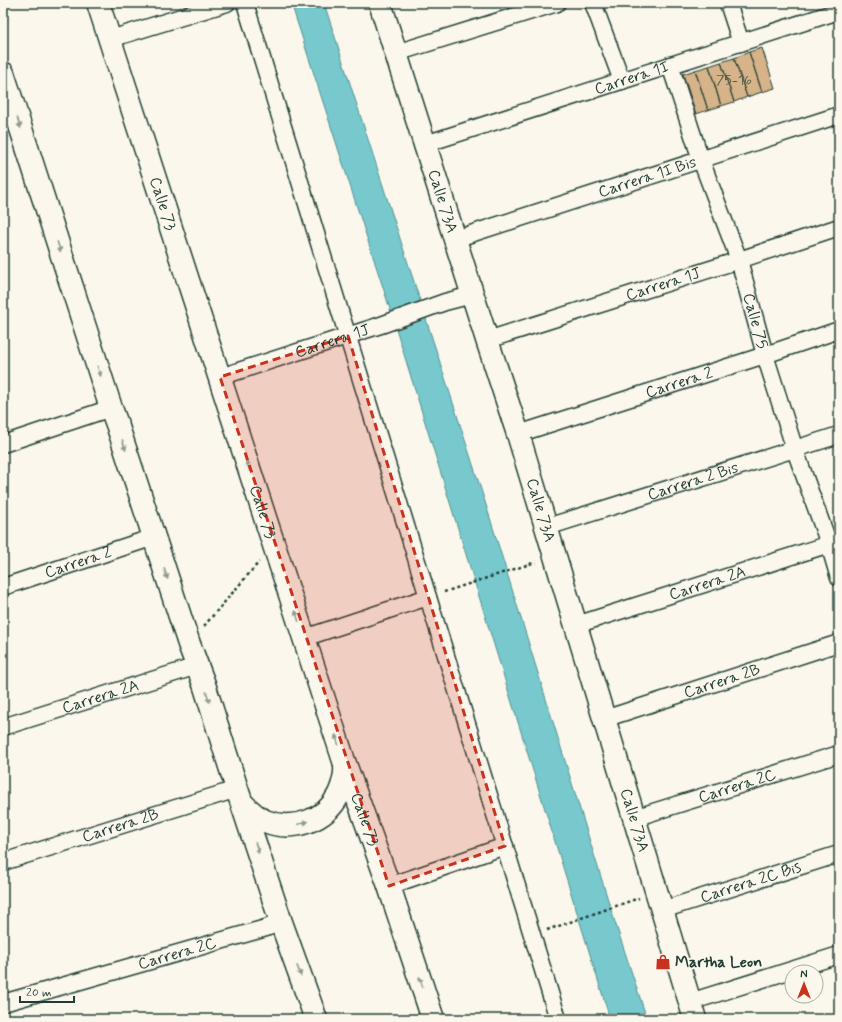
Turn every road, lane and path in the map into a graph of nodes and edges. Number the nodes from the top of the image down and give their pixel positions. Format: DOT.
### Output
graph roads {
  1 [pos="98,3"];
  2 [pos="227,3"];
  3 [pos="245,3"];
  4 [pos="380,3"];
  5 [pos="557,3"];
  6 [pos="593,3"];
  7 [pos="728,3"];
  8 [pos="839,11"];
  9 [pos="110,40"];
  10 [pos="741,43"];
  11 [pos="396,53"];
  12 [pos="670,65"];
  13 [pos="3,73"];
  14 [pos="622,81"];
  15 [pos="839,116"];
  16 [pos="425,144"];
  17 [pos="701,160"];
  18 [pos="839,227"];
  19 [pos="455,239"];
  20 [pos="739,260"];
  21 [pos="472,295"];
  22 [pos="839,330"];
  23 [pos="348,336"];
  24 [pos="487,340"];
  25 [pos="765,355"];
  26 [pos="220,377"];
  27 [pos="111,408"];
  28 [pos="518,434"];
  29 [pos="839,435"];
  30 [pos="3,444"];
  31 [pos="795,450"];
  32 [pos="546,527"];
  33 [pos="154,537"];
  34 [pos="834,543"];
  35 [pos="260,561"];
  36 [pos="530,564"];
  37 [pos="839,578"];
  38 [pos="461,586"];
  39 [pos="3,587"];
  40 [pos="428,597"];
  41 [pos="576,625"];
  42 [pos="201,630"];
  43 [pos="304,638"];
  44 [pos="839,643"];
  45 [pos="197,666"];
  46 [pos="604,719"];
  47 [pos="3,727"];
  48 [pos="839,754"];
  49 [pos="344,761"];
  50 [pos="240,797"];
  51 [pos="634,818"];
  52 [pos="505,846"];
  53 [pos="839,854"];
  54 [pos="3,862"];
  55 [pos="389,886"];
  56 [pos="644,896"];
  57 [pos="662,910"];
  58 [pos="281,922"];
  59 [pos="532,935"];
  60 [pos="839,955"];
  61 [pos="3,1003"];
  62 [pos="693,1010"];
  63 [pos="316,1019"];
  64 [pos="433,1019"];
  65 [pos="558,1019"];
  1 -- 9 [label="main road, Calle 73"];
  2 -- 9 [label="street"];
  3 -- 23 [label="street"];
  4 -- 11 [label="main road, Calle 73A"];
  5 -- 11 [label="street"];
  6 -- 14 [label="street"];
  7 -- 10 [label="street"];
  8 -- 10 [label="street, Carrera 1I"];
  9 -- 26 [label="main road, Calle 73"];
  10 -- 12 [label="street, Carrera 1I"];
  11 -- 16 [label="main road, Calle 73A"];
  12 -- 14 [label="street, Carrera 1I"];
  12 -- 17 [label="street, Calle 75"];
  13 -- 27 [label="main road, one-way"];
  14 -- 16 [label="street, Carrera 1I"];
  15 -- 17 [label="street, Carrera 1I Bis"];
  16 -- 19 [label="main road, Calle 73A"];
  17 -- 19 [label="street, Carrera 1I Bis"];
  17 -- 20 [label="street, Calle 75"];
  18 -- 20 [label="street, Carrera 1J"];
  19 -- 21 [label="main road, Calle 73A"];
  20 -- 24 [label="street, Carrera 1J"];
  20 -- 25 [label="street, Calle 75"];
  21 -- 23 [label="street, Carrera 1J"];
  21 -- 24 [label="main road, Calle 73A"];
  22 -- 25 [label="street, Carrera 2"];
  23 -- 26 [label="street, Carrera 1J"];
  23 -- 40 [label="street"];
  24 -- 28 [label="main road, Calle 73A"];
  25 -- 28 [label="street, Carrera 2"];
  25 -- 31 [label="street, Calle 75"];
  43 -- 26 [label="main road, Calle 73, one-way"];
  27 -- 30 [label="street"];
  27 -- 33 [label="main road, one-way"];
  28 -- 32 [label="main road, Calle 73A"];
  29 -- 31 [label="street, Carrera 2 Bis"];
  31 -- 32 [label="street, Carrera 2 Bis"];
  31 -- 34 [label="street, Calle 75"];
  32 -- 41 [label="main road, Calle 73A"];
  33 -- 39 [label="street, Carrera 2"];
  33 -- 45 [label="main road, one-way"];
  34 -- 37 [label="street, Calle 75"];
  34 -- 41 [label="street, Carrera 2A"];
  35 -- 42 [label="path"];
  36 -- 38 [label="path"];
  40 -- 43 [label="street"];
  40 -- 52 [label="street"];
  41 -- 46 [label="main road, Calle 73A"];
  49 -- 43 [label="main road, Calle 73, one-way"];
  44 -- 46 [label="street, Carrera 2B"];
  45 -- 47 [label="street, Carrera 2A"];
  45 -- 50 [label="main road, one-way"];
  46 -- 51 [label="main road, Calle 73A"];
  48 -- 51 [label="street, Carrera 2C"];
  50 -- 49 [label="main road, one-way"];
  49 -- 55 [label="main road, Calle 73"];
  50 -- 54 [label="street, Carrera 2B"];
  50 -- 58 [label="main road, one-way"];
  51 -- 57 [label="main road, Calle 73A"];
  52 -- 55 [label="street"];
  52 -- 59 [label="street"];
  53 -- 57 [label="street, Carrera 2C Bis"];
  64 -- 55 [label="main road, Calle 73, one-way"];
  56 -- 59 [label="path"];
  57 -- 62 [label="main road, Calle 73A"];
  58 -- 61 [label="street, Carrera 2C"];
  58 -- 63 [label="main road, one-way"];
  59 -- 65 [label="street"];
  60 -- 62 [label="street"];
}
